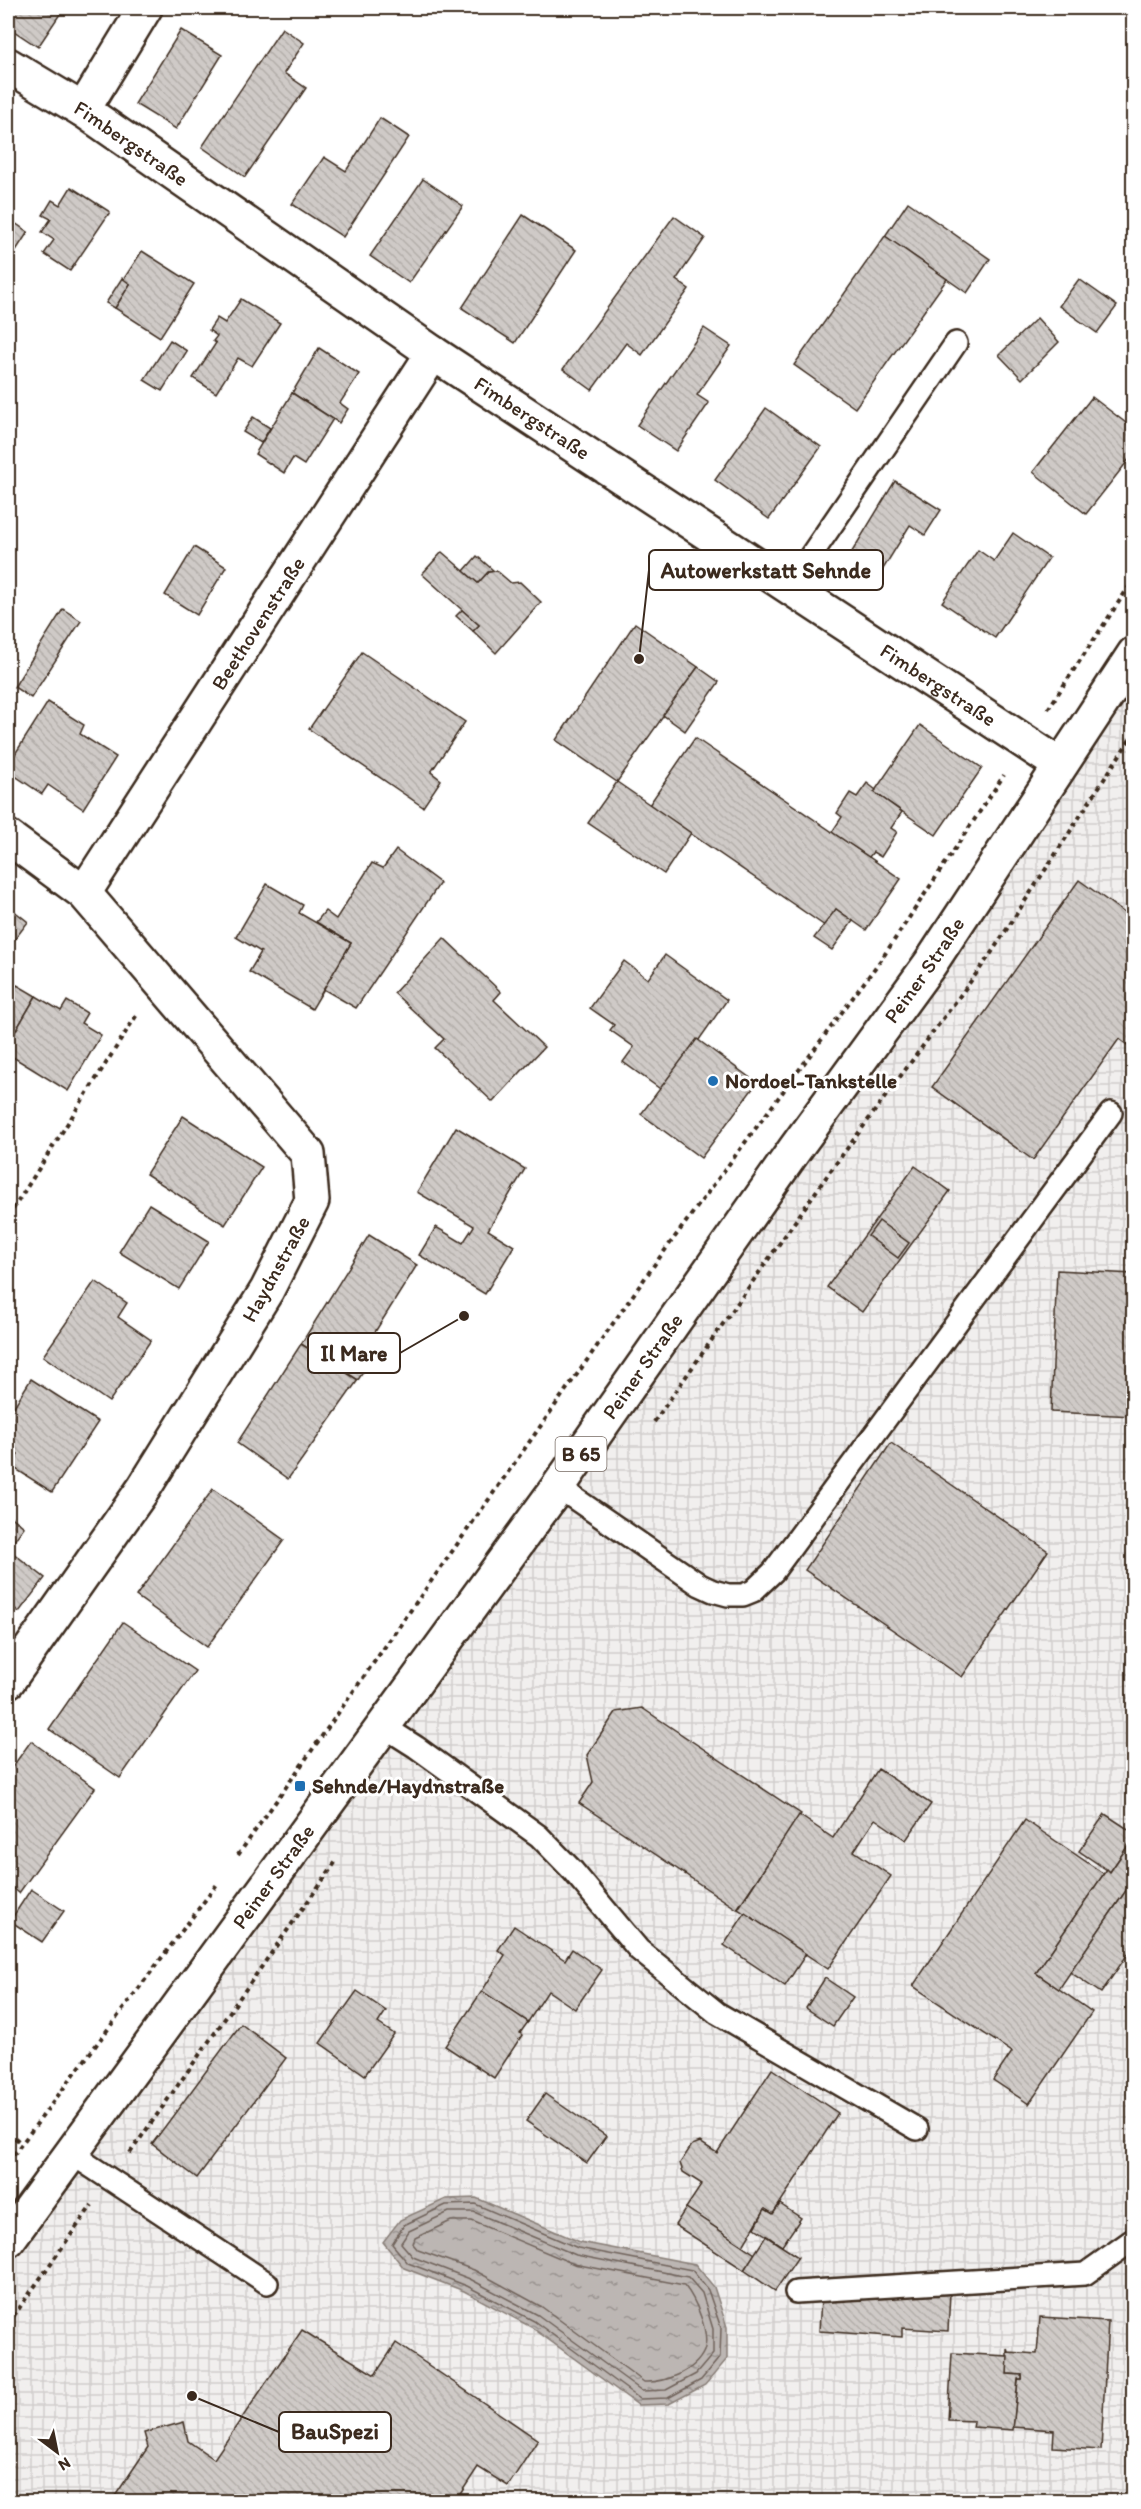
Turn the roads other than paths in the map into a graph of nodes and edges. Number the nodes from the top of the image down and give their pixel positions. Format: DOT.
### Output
graph roads {
  1 [pos="145,8"];
  2 [pos="8,65"];
  3 [pos="82,110"];
  4 [pos="956,343"];
  5 [pos="433,353"];
  6 [pos="789,586"];
  7 [pos="1134,654"];
  8 [pos="1059,765"];
  9 [pos="8,837"];
  10 [pos="84,893"];
  11 [pos="1111,1113"];
  12 [pos="558,1487"];
  13 [pos="8,1681"];
  14 [pos="383,1726"];
  15 [pos="917,2129"];
  16 [pos="72,2154"];
  17 [pos="1134,2239"];
  18 [pos="8,2240"];
  19 [pos="267,2283"];
  20 [pos="796,2292"];
  1 -- 3 [label="street"];
  2 -- 3 [label="street, Fimbergstraße"];
  3 -- 5 [label="street, Fimbergstraße"];
  4 -- 6 [label="lane"];
  5 -- 6 [label="street, Fimbergstraße"];
  5 -- 10 [label="street, Beethovenstraße"];
  6 -- 8 [label="street, Fimbergstraße"];
  7 -- 8 [label="street, Peiner Straße / B 65"];
  8 -- 12 [label="street, Peiner Straße / B 65"];
  9 -- 10 [label="street, Haydnstraße"];
  10 -- 13 [label="street, Haydnstraße"];
  11 -- 12 [label="lane"];
  12 -- 14 [label="street, Peiner Straße / B 65"];
  14 -- 15 [label="lane"];
  14 -- 16 [label="street, Peiner Straße / B 65"];
  16 -- 18 [label="street, Peiner Straße / B 65"];
  16 -- 19 [label="lane"];
  17 -- 20 [label="lane"];
}
